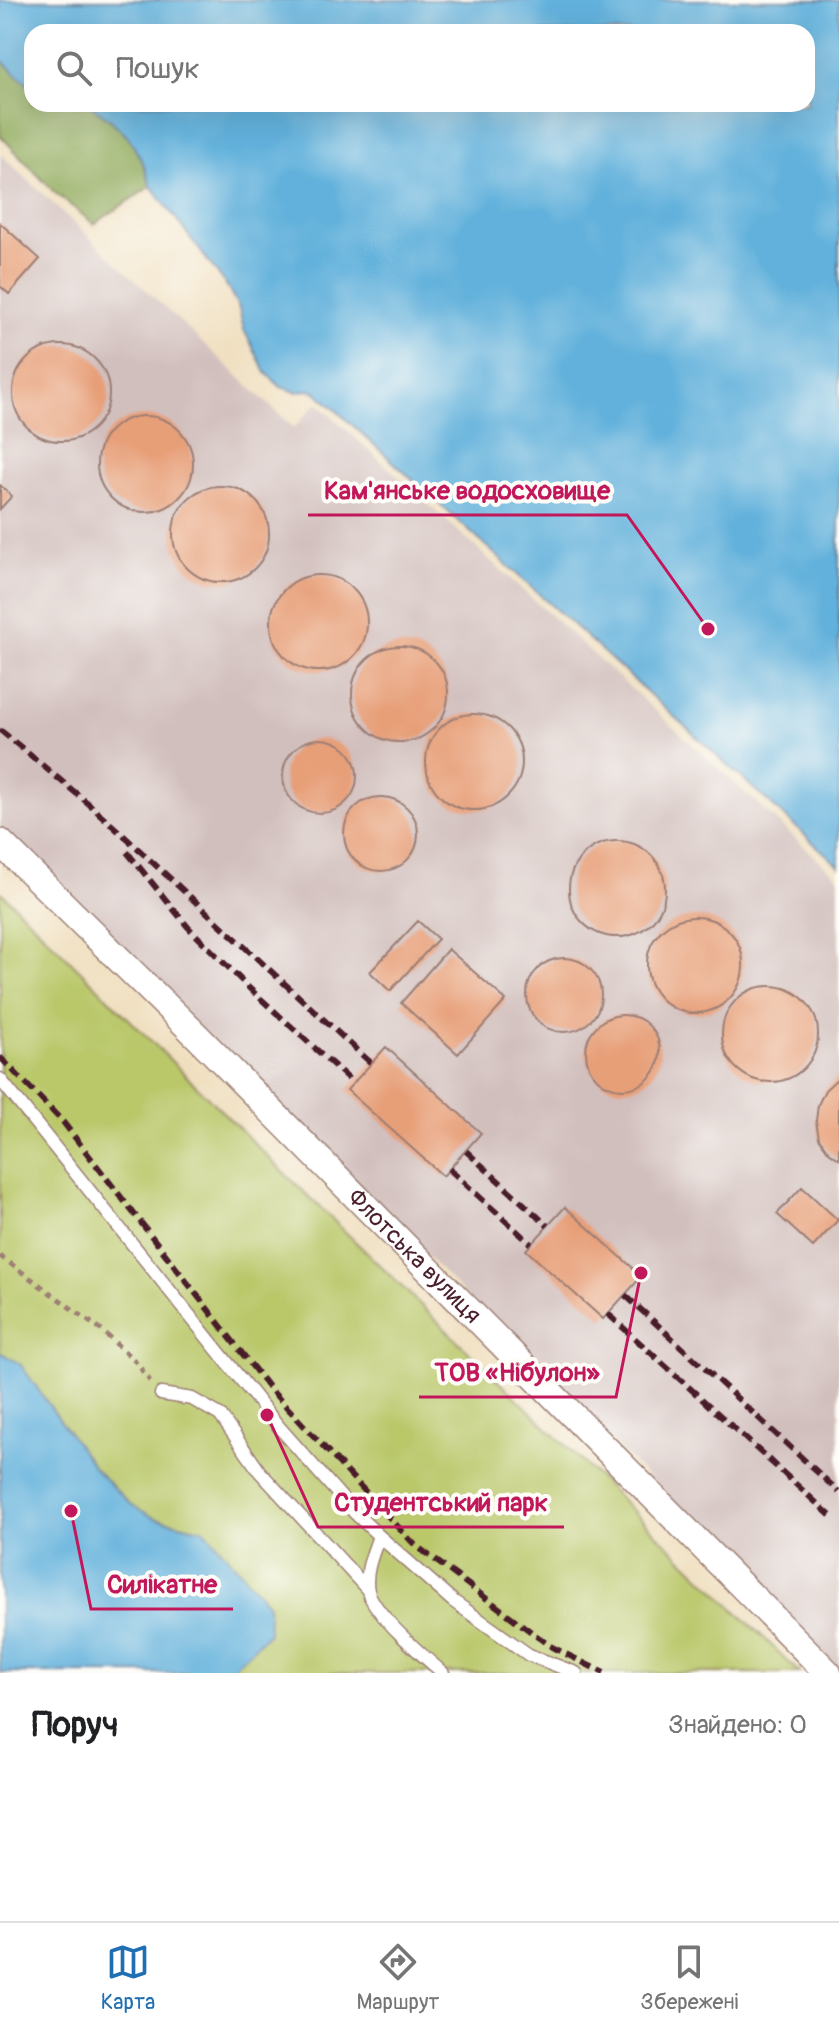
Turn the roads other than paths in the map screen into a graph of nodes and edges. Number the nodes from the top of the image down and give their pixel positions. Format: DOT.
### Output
graph roads {
  1 [pos="0,842"];
  2 [pos="0,1079"];
  3 [pos="161,1394"];
  4 [pos="379,1536"];
  5 [pos="367,1589"];
  6 [pos="443,1673"];
  7 [pos="576,1673"];
  8 [pos="828,1673"];
  1 -- 8 [label="street, Флотська вулиця"];
  2 -- 4 [label="lane"];
  3 -- 5 [label="lane"];
  4 -- 5 [label="lane"];
  4 -- 7 [label="lane"];
  5 -- 6 [label="lane"];
}
